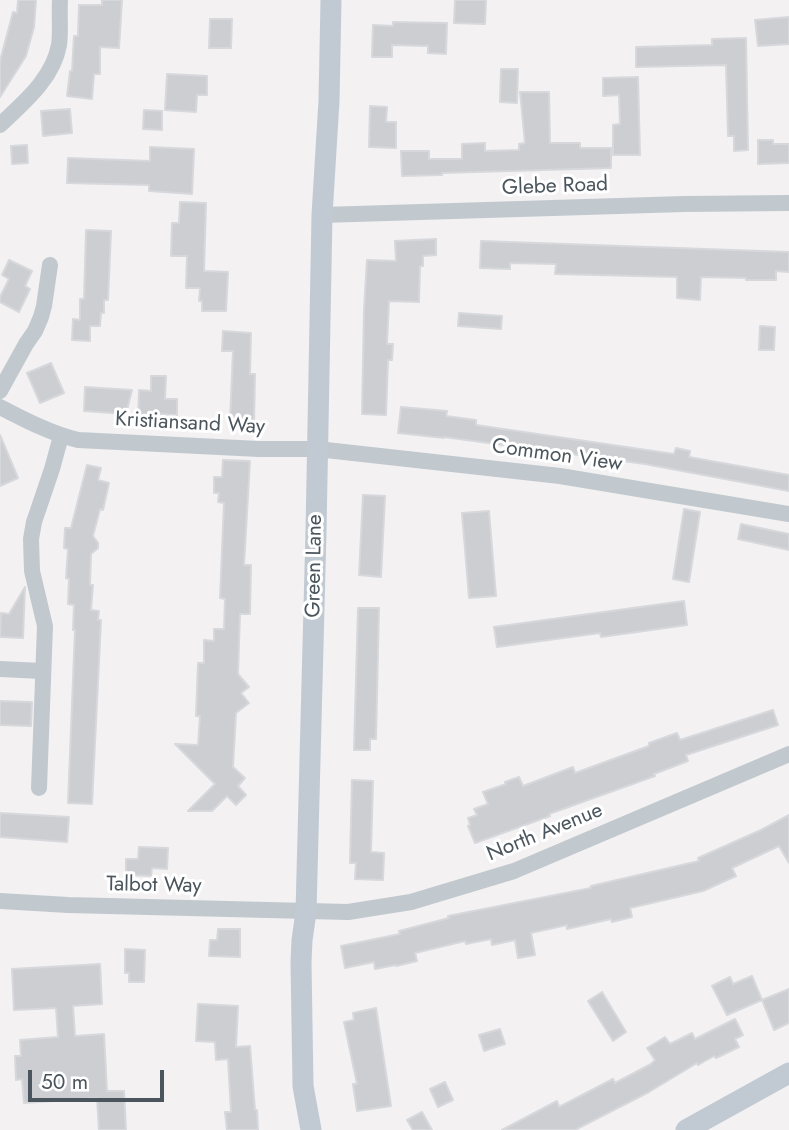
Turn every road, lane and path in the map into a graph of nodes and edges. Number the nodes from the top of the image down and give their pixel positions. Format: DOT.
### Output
graph roads {
  1 [pos="60,0"];
  2 [pos="331,0"];
  3 [pos="0,125"];
  4 [pos="789,203"];
  5 [pos="322,215"];
  6 [pos="50,265"];
  7 [pos="0,391"];
  8 [pos="0,407"];
  9 [pos="61,436"];
  10 [pos="317,449"];
  11 [pos="789,514"];
  12 [pos="0,669"];
  13 [pos="42,671"];
  14 [pos="789,754"];
  15 [pos="39,788"];
  16 [pos="0,901"];
  17 [pos="306,912"];
  18 [pos="789,1073"];
  19 [pos="311,1130"];
  20 [pos="687,1130"];
  1 -- 3 [label="street"];
  2 -- 5 [label="street, Green Lane"];
  4 -- 5 [label="street, Glebe Road"];
  5 -- 10 [label="street, Green Lane"];
  6 -- 7 [label="street"];
  8 -- 9 [label="street, Kristiansand Way"];
  9 -- 10 [label="street, Kristiansand Way"];
  9 -- 13 [label="street"];
  10 -- 11 [label="street, Common View"];
  10 -- 17 [label="street, Green Lane"];
  12 -- 13 [label="street"];
  13 -- 15 [label="street"];
  14 -- 17 [label="street, North Avenue"];
  16 -- 17 [label="street, Talbot Way"];
  17 -- 19 [label="street, Green Lane"];
  18 -- 20 [label="street"];
}
